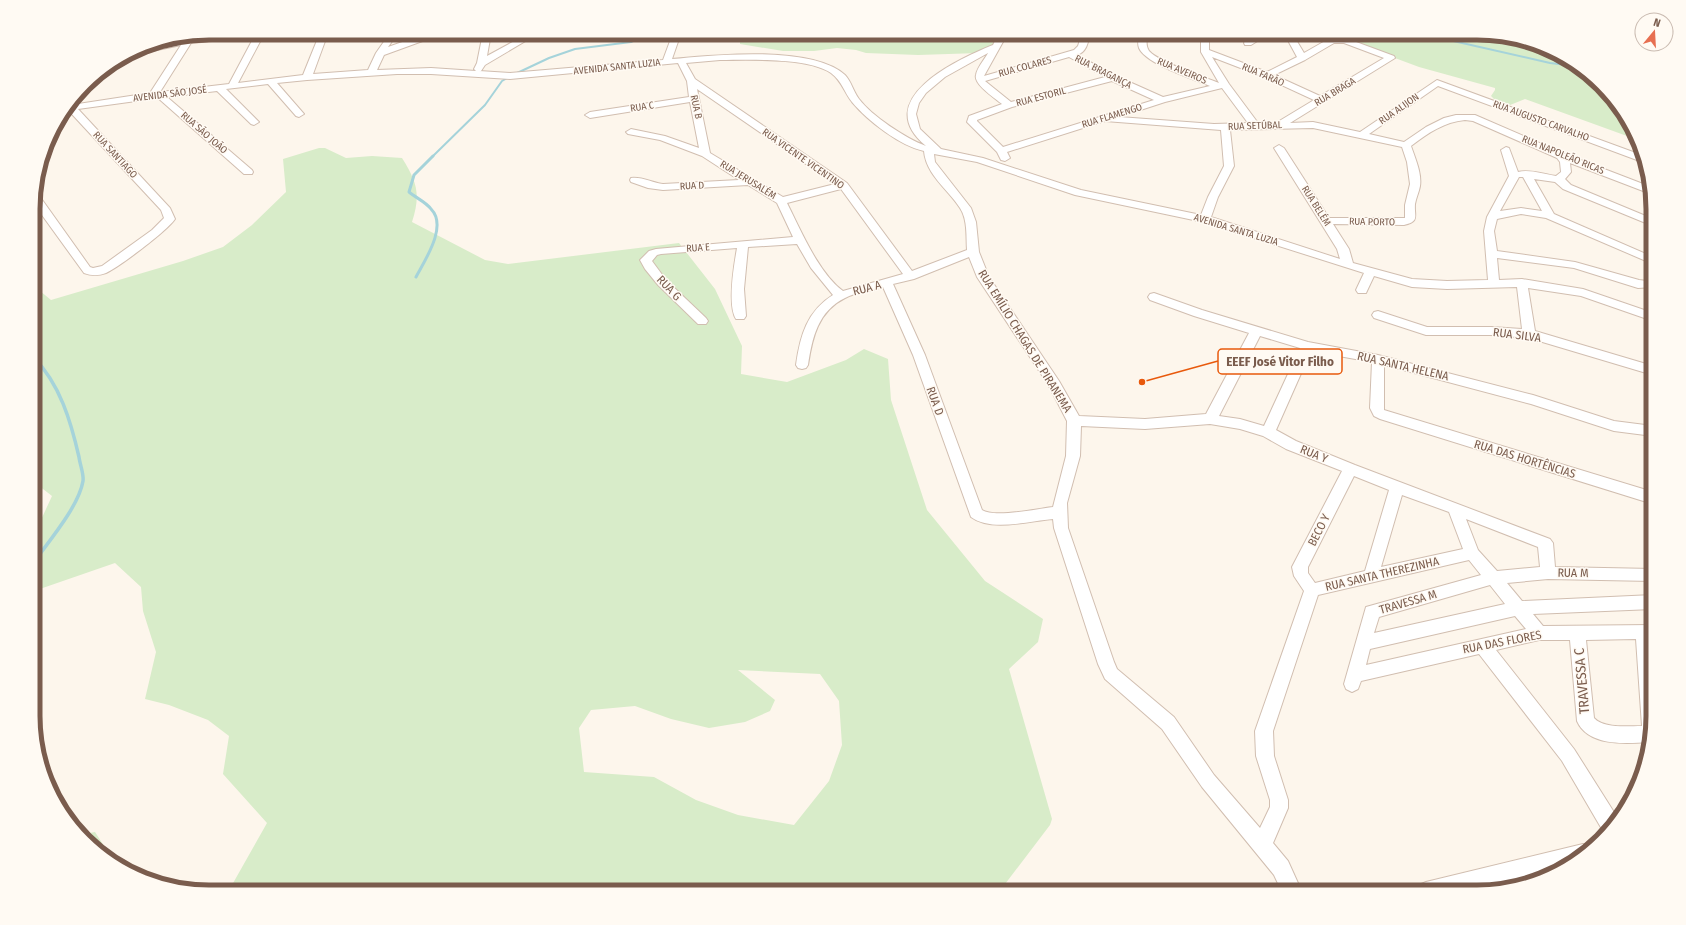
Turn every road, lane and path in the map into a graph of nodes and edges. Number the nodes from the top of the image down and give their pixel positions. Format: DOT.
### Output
graph roads {
  1 [pos="257,40"];
  2 [pos="321,40"];
  3 [pos="389,40"];
  4 [pos="416,40"];
  5 [pos="486,40"];
  6 [pos="523,40"];
  7 [pos="674,40"];
  8 [pos="999,40"];
  9 [pos="1084,40"];
  10 [pos="1142,40"];
  11 [pos="1205,40"];
  12 [pos="1253,40"];
  13 [pos="1292,40"];
  14 [pos="188,41"];
  15 [pos="1248,43"];
  16 [pos="170,44"];
  17 [pos="1205,51"];
  18 [pos="380,53"];
  19 [pos="1071,55"];
  20 [pos="1302,58"];
  21 [pos="681,61"];
  22 [pos="666,62"];
  23 [pos="481,64"];
  24 [pos="371,73"];
  25 [pos="475,75"];
  26 [pos="1267,75"];
  27 [pos="307,77"];
  28 [pos="1114,78"];
  29 [pos="980,80"];
  30 [pos="691,81"];
  31 [pos="272,82"];
  32 [pos="1437,82"];
  33 [pos="232,86"];
  34 [pos="1221,86"];
  35 [pos="219,88"];
  36 [pos="157,95"];
  37 [pos="694,98"];
  38 [pos="1162,100"];
  39 [pos="1321,100"];
  40 [pos="1010,105"];
  41 [pos="74,107"];
  42 [pos="72,110"];
  43 [pos="299,114"];
  44 [pos="1525,114"];
  45 [pos="590,115"];
  46 [pos="1103,118"];
  47 [pos="254,122"];
  48 [pos="1279,125"];
  49 [pos="1254,126"];
  50 [pos="1225,127"];
  51 [pos="1504,131"];
  52 [pos="631,132"];
  53 [pos="1362,135"];
  54 [pos="1406,145"];
  55 [pos="1280,148"];
  56 [pos="1506,150"];
  57 [pos="1001,151"];
  58 [pos="932,153"];
  59 [pos="706,154"];
  60 [pos="1561,156"];
  61 [pos="1638,157"];
  62 [pos="1010,169"];
  63 [pos="248,172"];
  64 [pos="1526,174"];
  65 [pos="1514,176"];
  66 [pos="1558,179"];
  67 [pos="635,180"];
  68 [pos="750,182"];
  69 [pos="844,185"];
  70 [pos="1645,189"];
  71 [pos="781,201"];
  72 [pos="40,204"];
  73 [pos="1550,216"];
  74 [pos="1492,217"];
  75 [pos="1205,219"];
  76 [pos="1646,220"];
  77 [pos="1325,221"];
  78 [pos="800,240"];
  79 [pos="743,245"];
  80 [pos="973,252"];
  81 [pos="653,253"];
  82 [pos="1492,254"];
  83 [pos="1646,258"];
  84 [pos="1348,265"];
  85 [pos="1371,271"];
  86 [pos="910,276"];
  87 [pos="887,283"];
  88 [pos="1522,283"];
  89 [pos="1494,284"];
  90 [pos="1646,285"];
  91 [pos="1362,290"];
  92 [pos="841,295"];
  93 [pos="1154,297"];
  94 [pos="1646,314"];
  95 [pos="1378,315"];
  96 [pos="740,316"];
  97 [pos="702,321"];
  98 [pos="1257,330"];
  99 [pos="1529,334"];
  100 [pos="1307,346"];
  101 [pos="1378,359"];
  102 [pos="802,365"];
  103 [pos="1646,370"];
  104 [pos="1210,419"];
  105 [pos="1074,421"];
  106 [pos="1646,430"];
  107 [pos="1268,432"];
  108 [pos="1350,469"];
  109 [pos="1397,488"];
  110 [pos="1646,496"];
  111 [pos="1455,510"];
  112 [pos="1060,512"];
  113 [pos="1472,553"];
  114 [pos="1548,573"];
  115 [pos="1646,575"];
  116 [pos="1371,577"];
  117 [pos="1493,578"];
  118 [pos="1312,590"];
  119 [pos="1646,602"];
  120 [pos="1518,608"];
  121 [pos="1577,632"];
  122 [pos="1646,632"];
  123 [pos="1539,633"];
  124 [pos="1364,643"];
  125 [pos="1482,645"];
  126 [pos="1353,680"];
  127 [pos="1645,734"];
  128 [pos="1609,822"];
  129 [pos="1262,845"];
  130 [pos="1571,857"];
  131 [pos="1289,885"];
  132 [pos="1455,885"];
  1 -- 33 [label="street"];
  2 -- 27 [label="street"];
  3 -- 18 [label="street"];
  4 -- 18 [label="street"];
  5 -- 23 [label="street"];
  6 -- 23 [label="street"];
  7 -- 22 [label="street"];
  8 -- 29 [label="street"];
  8 -- 58 [label="street, RUA EMÍLIO CHAGAS DE PIRANEMA"];
  9 -- 19 [label="street, RUA BRAGANÇA"];
  10 -- 34 [label="street, RUA AVEIROS"];
  11 -- 17 [label="street"];
  12 -- 15 [label="street"];
  13 -- 20 [label="street"];
  14 -- 16 [label="street"];
  14 -- 36 [label="street"];
  17 -- 26 [label="street, RUA FARÃO"];
  17 -- 34 [label="street"];
  18 -- 24 [label="street"];
  19 -- 28 [label="street, RUA BRAGANÇA"];
  19 -- 29 [label="street, RUA COLARES"];
  20 -- 26 [label="street"];
  20 -- 39 [label="street, RUA BRAGA"];
  21 -- 22 [label="street, AVENIDA SANTA LUZIA"];
  21 -- 30 [label="street, RUA B"];
  21 -- 58 [label="street, AVENIDA SANTA LUZIA"];
  22 -- 25 [label="street, AVENIDA SANTA LUZIA"];
  23 -- 25 [label="street"];
  24 -- 25 [label="street, AVENIDA SANTA LUZIA"];
  24 -- 27 [label="street, AVENIDA SANTA LUZIA"];
  26 -- 39 [label="street, RUA FARÃO"];
  27 -- 31 [label="street, AVENIDA SANTA LUZIA"];
  28 -- 38 [label="street, RUA BRAGANÇA"];
  28 -- 40 [label="street, RUA ESTORIL"];
  29 -- 40 [label="street"];
  30 -- 37 [label="street, RUA B"];
  30 -- 69 [label="street, RUA VICENTE VICENTINO"];
  31 -- 33 [label="street, AVENIDA SÃO JOSÉ"];
  31 -- 43 [label="street"];
  32 -- 44 [label="street, RUA AUGUSTO CARVALHO"];
  32 -- 53 [label="street, RUA ALIJON"];
  33 -- 35 [label="street, AVENIDA SÃO JOSÉ"];
  34 -- 38 [label="street, RUA FLAMENGO"];
  34 -- 49 [label="street, RUA AVEIROS"];
  35 -- 36 [label="street, AVENIDA SÃO JOSÉ"];
  35 -- 47 [label="street"];
  36 -- 41 [label="street, AVENIDA SÃO JOSÉ"];
  36 -- 63 [label="street, RUA SÃO JOÃO"];
  37 -- 45 [label="street, RUA C"];
  37 -- 59 [label="street, RUA B"];
  38 -- 46 [label="street, RUA FLAMENGO"];
  39 -- 48 [label="street, RUA BRAGA"];
  40 -- 57 [label="street, RUA ESTORIL"];
  42 -- 72 [label="street, RUA SANTIAGO"];
  44 -- 51 [label="street"];
  44 -- 61 [label="street, RUA AUGUSTO CARVALHO"];
  46 -- 50 [label="street, RUA SETÚBAL"];
  46 -- 57 [label="street, RUA FLAMENGO"];
  48 -- 49 [label="street, RUA SETÚBAL"];
  48 -- 53 [label="street, RUA SETÚBAL"];
  49 -- 50 [label="street, RUA SETÚBAL"];
  50 -- 75 [label="street"];
  51 -- 54 [label="street, RUA NAPOLEÃO RICAS"];
  51 -- 60 [label="street, RUA NAPOLEÃO RICAS"];
  52 -- 59 [label="street, RUA JERUSALÉM"];
  53 -- 54 [label="street, RUA SETÚBAL"];
  54 -- 77 [label="street, RUA PORTO"];
  55 -- 77 [label="street, RUA BELÉM"];
  56 -- 65 [label="street"];
  57 -- 62 [label="street"];
  58 -- 62 [label="street, AVENIDA SANTA LUZIA"];
  58 -- 80 [label="street, RUA EMÍLIO CHAGAS DE PIRANEMA"];
  59 -- 68 [label="street, RUA JERUSALÉM"];
  60 -- 66 [label="street"];
  60 -- 70 [label="street, RUA NAPOLEÃO RICAS"];
  62 -- 75 [label="street, AVENIDA SANTA LUZIA"];
  64 -- 65 [label="street"];
  64 -- 66 [label="street"];
  64 -- 73 [label="street"];
  65 -- 74 [label="street"];
  66 -- 76 [label="street"];
  67 -- 68 [label="street, RUA D"];
  68 -- 71 [label="street, RUA JERUSALÉM"];
  69 -- 71 [label="street"];
  69 -- 86 [label="street, RUA VICENTE VICENTINO"];
  71 -- 78 [label="street, RUA JERUSALÉM"];
  73 -- 74 [label="street"];
  73 -- 83 [label="street"];
  74 -- 82 [label="street"];
  75 -- 84 [label="street, AVENIDA SANTA LUZIA"];
  77 -- 84 [label="street, RUA BELÉM"];
  78 -- 79 [label="street, RUA E"];
  78 -- 92 [label="street, RUA JERUSALÉM"];
  79 -- 81 [label="street, RUA E"];
  79 -- 96 [label="street"];
  80 -- 86 [label="street, RUA A"];
  80 -- 105 [label="street, RUA EMÍLIO CHAGAS DE PIRANEMA"];
  81 -- 97 [label="street, RUA G"];
  82 -- 89 [label="street"];
  82 -- 90 [label="street"];
  84 -- 85 [label="street, AVENIDA SANTA LUZIA"];
  85 -- 89 [label="street, AVENIDA SANTA LUZIA"];
  85 -- 91 [label="street"];
  86 -- 87 [label="street, RUA A"];
  87 -- 92 [label="street, RUA A"];
  87 -- 112 [label="street, RUA D"];
  88 -- 89 [label="street, AVENIDA SANTA LUZIA"];
  88 -- 94 [label="street, AVENIDA SANTA LUZIA"];
  88 -- 99 [label="street"];
  92 -- 102 [label="street, RUA A"];
  93 -- 98 [label="street, RUA SANTA HELENA"];
  95 -- 99 [label="street, RUA SILVA"];
  98 -- 100 [label="street, RUA SANTA HELENA"];
  98 -- 104 [label="street"];
  99 -- 103 [label="street, RUA SILVA"];
  100 -- 101 [label="street, RUA SANTA HELENA"];
  100 -- 107 [label="street"];
  101 -- 106 [label="street, RUA SANTA HELENA"];
  101 -- 110 [label="street, RUA DAS HORTÊNCIAS"];
  104 -- 105 [label="street, RUA Y"];
  104 -- 107 [label="street, RUA Y"];
  105 -- 112 [label="street, RUA EMÍLIO CHAGAS DE PIRANEMA"];
  107 -- 108 [label="street, RUA Y"];
  108 -- 109 [label="street, RUA Y"];
  108 -- 118 [label="street, BECO Y"];
  109 -- 111 [label="street, RUA Y"];
  109 -- 116 [label="street"];
  111 -- 113 [label="street"];
  111 -- 114 [label="street, RUA Y"];
  112 -- 129 [label="street, RUA EMÍLIO CHAGAS DE PIRANEMA"];
  113 -- 116 [label="street, RUA SANTA THEREZINHA"];
  113 -- 117 [label="street"];
  114 -- 115 [label="street, RUA M"];
  114 -- 117 [label="street, RUA M"];
  116 -- 118 [label="street, RUA SANTA THEREZINHA"];
  117 -- 120 [label="street"];
  117 -- 124 [label="street, TRAVESSA M"];
  118 -- 129 [label="street, RUA SANTA THEREZINHA"];
  119 -- 120 [label="street"];
  120 -- 123 [label="street"];
  120 -- 124 [label="street"];
  121 -- 122 [label="street, RUA DAS FLORES"];
  121 -- 123 [label="street, RUA DAS FLORES"];
  121 -- 127 [label="street, TRAVESSA C"];
  123 -- 125 [label="street, RUA DAS FLORES"];
  124 -- 126 [label="street, TRAVESSA M"];
  125 -- 126 [label="street, RUA DAS FLORES"];
  125 -- 128 [label="street"];
  129 -- 131 [label="street, RUA EMÍLIO CHAGAS DE PIRANEMA"];
  130 -- 132 [label="street"];
}
